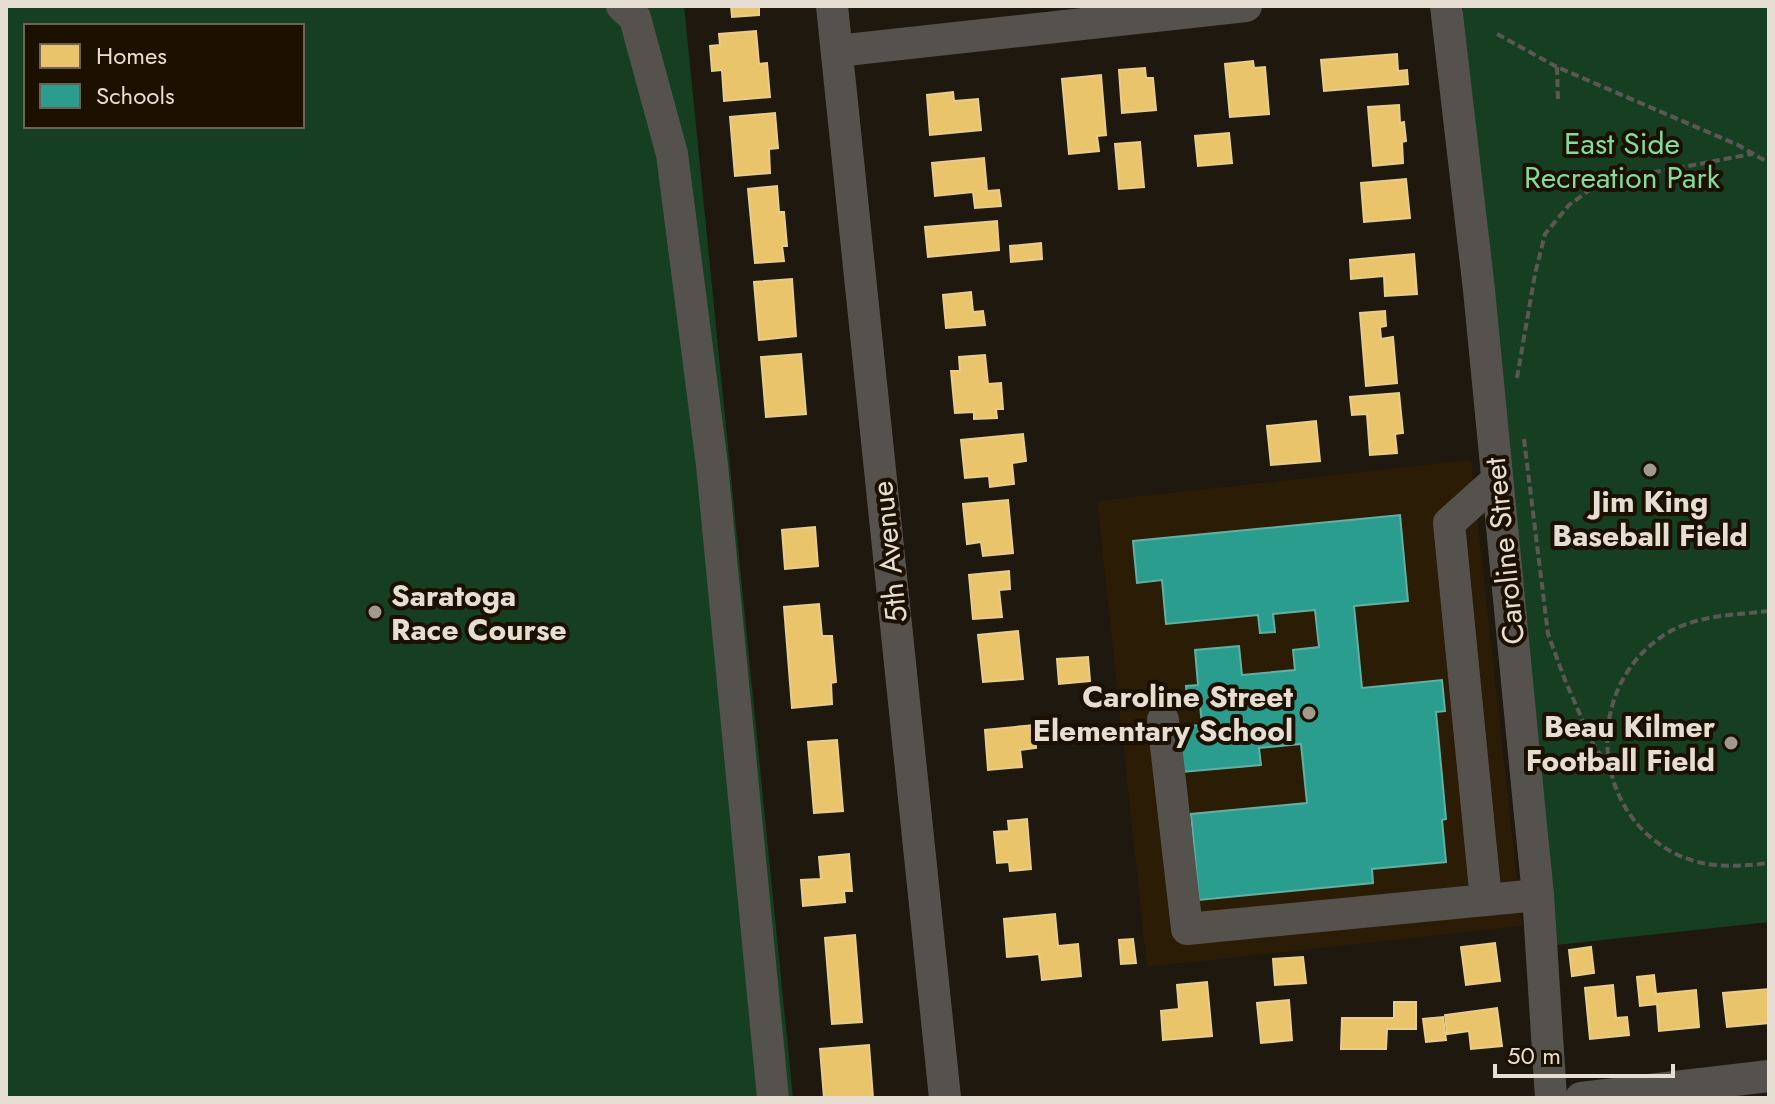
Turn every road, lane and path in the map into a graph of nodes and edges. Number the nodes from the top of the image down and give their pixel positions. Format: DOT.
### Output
graph roads {
  1 [pos="622,6"];
  2 [pos="832,6"];
  3 [pos="1246,6"];
  4 [pos="1446,6"];
  5 [pos="1497,34"];
  6 [pos="837,51"];
  7 [pos="1557,67"];
  8 [pos="1558,101"];
  9 [pos="1752,154"];
  10 [pos="1769,163"];
  11 [pos="1517,379"];
  12 [pos="1522,425"];
  13 [pos="1497,480"];
  14 [pos="1769,611"];
  15 [pos="1163,720"];
  16 [pos="1610,769"];
  17 [pos="1769,863"];
  18 [pos="1538,895"];
  19 [pos="1486,900"];
  20 [pos="1769,1076"];
  21 [pos="773,1098"];
  22 [pos="945,1098"];
  23 [pos="1551,1098"];
  24 [pos="1581,1098"];
  1 -- 21 [label="street"];
  2 -- 6 [label="street, 5th Avenue"];
  3 -- 6 [label="street"];
  4 -- 13 [label="street, Caroline Street"];
  5 -- 7 [label="path"];
  6 -- 22 [label="street, 5th Avenue"];
  7 -- 8 [label="path"];
  7 -- 9 [label="path"];
  9 -- 10 [label="path"];
  9 -- 11 [label="path"];
  12 -- 16 [label="path"];
  13 -- 18 [label="street, Caroline Street"];
  13 -- 19 [label="street"];
  14 -- 16 [label="path"];
  15 -- 19 [label="street"];
  16 -- 17 [label="path"];
  18 -- 19 [label="street"];
  18 -- 23 [label="street, Caroline Street"];
  20 -- 24 [label="street"];
}
